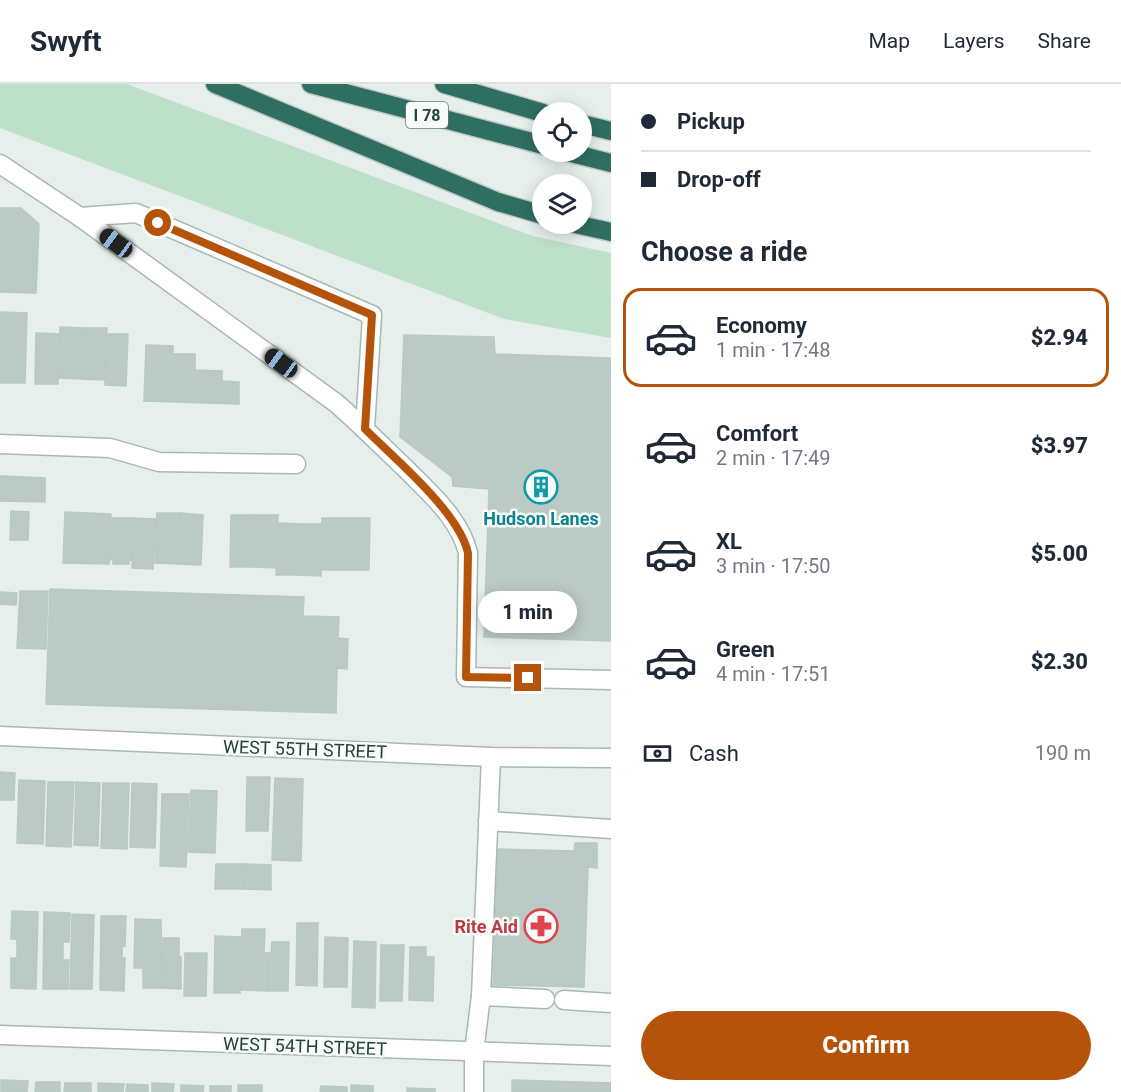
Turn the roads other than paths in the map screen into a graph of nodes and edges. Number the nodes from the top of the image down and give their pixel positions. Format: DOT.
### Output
graph roads {
  1 [pos="215,84"];
  2 [pos="311,84"];
  3 [pos="444,84"];
  4 [pos="532,110"];
  5 [pos="592,126"];
  6 [pos="611,131"];
  7 [pos="532,142"];
  8 [pos="592,158"];
  9 [pos="611,163"];
  10 [pos="0,164"];
  11 [pos="532,212"];
  12 [pos="80,217"];
  13 [pos="592,228"];
  14 [pos="611,232"];
  15 [pos="365,429"];
  16 [pos="0,444"];
  17 [pos="296,464"];
  18 [pos="611,680"];
  19 [pos="0,736"];
  20 [pos="491,757"];
  21 [pos="611,758"];
  22 [pos="488,821"];
  23 [pos="611,829"];
  24 [pos="481,996"];
  25 [pos="611,1003"];
  26 [pos="0,1035"];
  27 [pos="474,1052"];
  28 [pos="611,1056"];
  29 [pos="474,1092"];
  1 -- 11 [label="highway"];
  2 -- 7 [label="highway, I 78"];
  3 -- 4 [label="highway, I 78"];
  5 -- 6 [label="highway"];
  8 -- 9 [label="highway"];
  10 -- 12 [label="street"];
  12 -- 15 [label="street"];
  12 -- 15 [label="street"];
  13 -- 14 [label="highway"];
  15 -- 18 [label="street"];
  16 -- 17 [label="street"];
  19 -- 20 [label="street, WEST 55TH STREET"];
  20 -- 21 [label="street, WEST 55TH STREET"];
  20 -- 22 [label="street"];
  22 -- 23 [label="street"];
  22 -- 24 [label="street"];
  24 -- 25 [label="street"];
  24 -- 27 [label="street"];
  26 -- 27 [label="street, WEST 54TH STREET"];
  27 -- 28 [label="street, WEST 54TH STREET"];
  27 -- 29 [label="street"];
}
